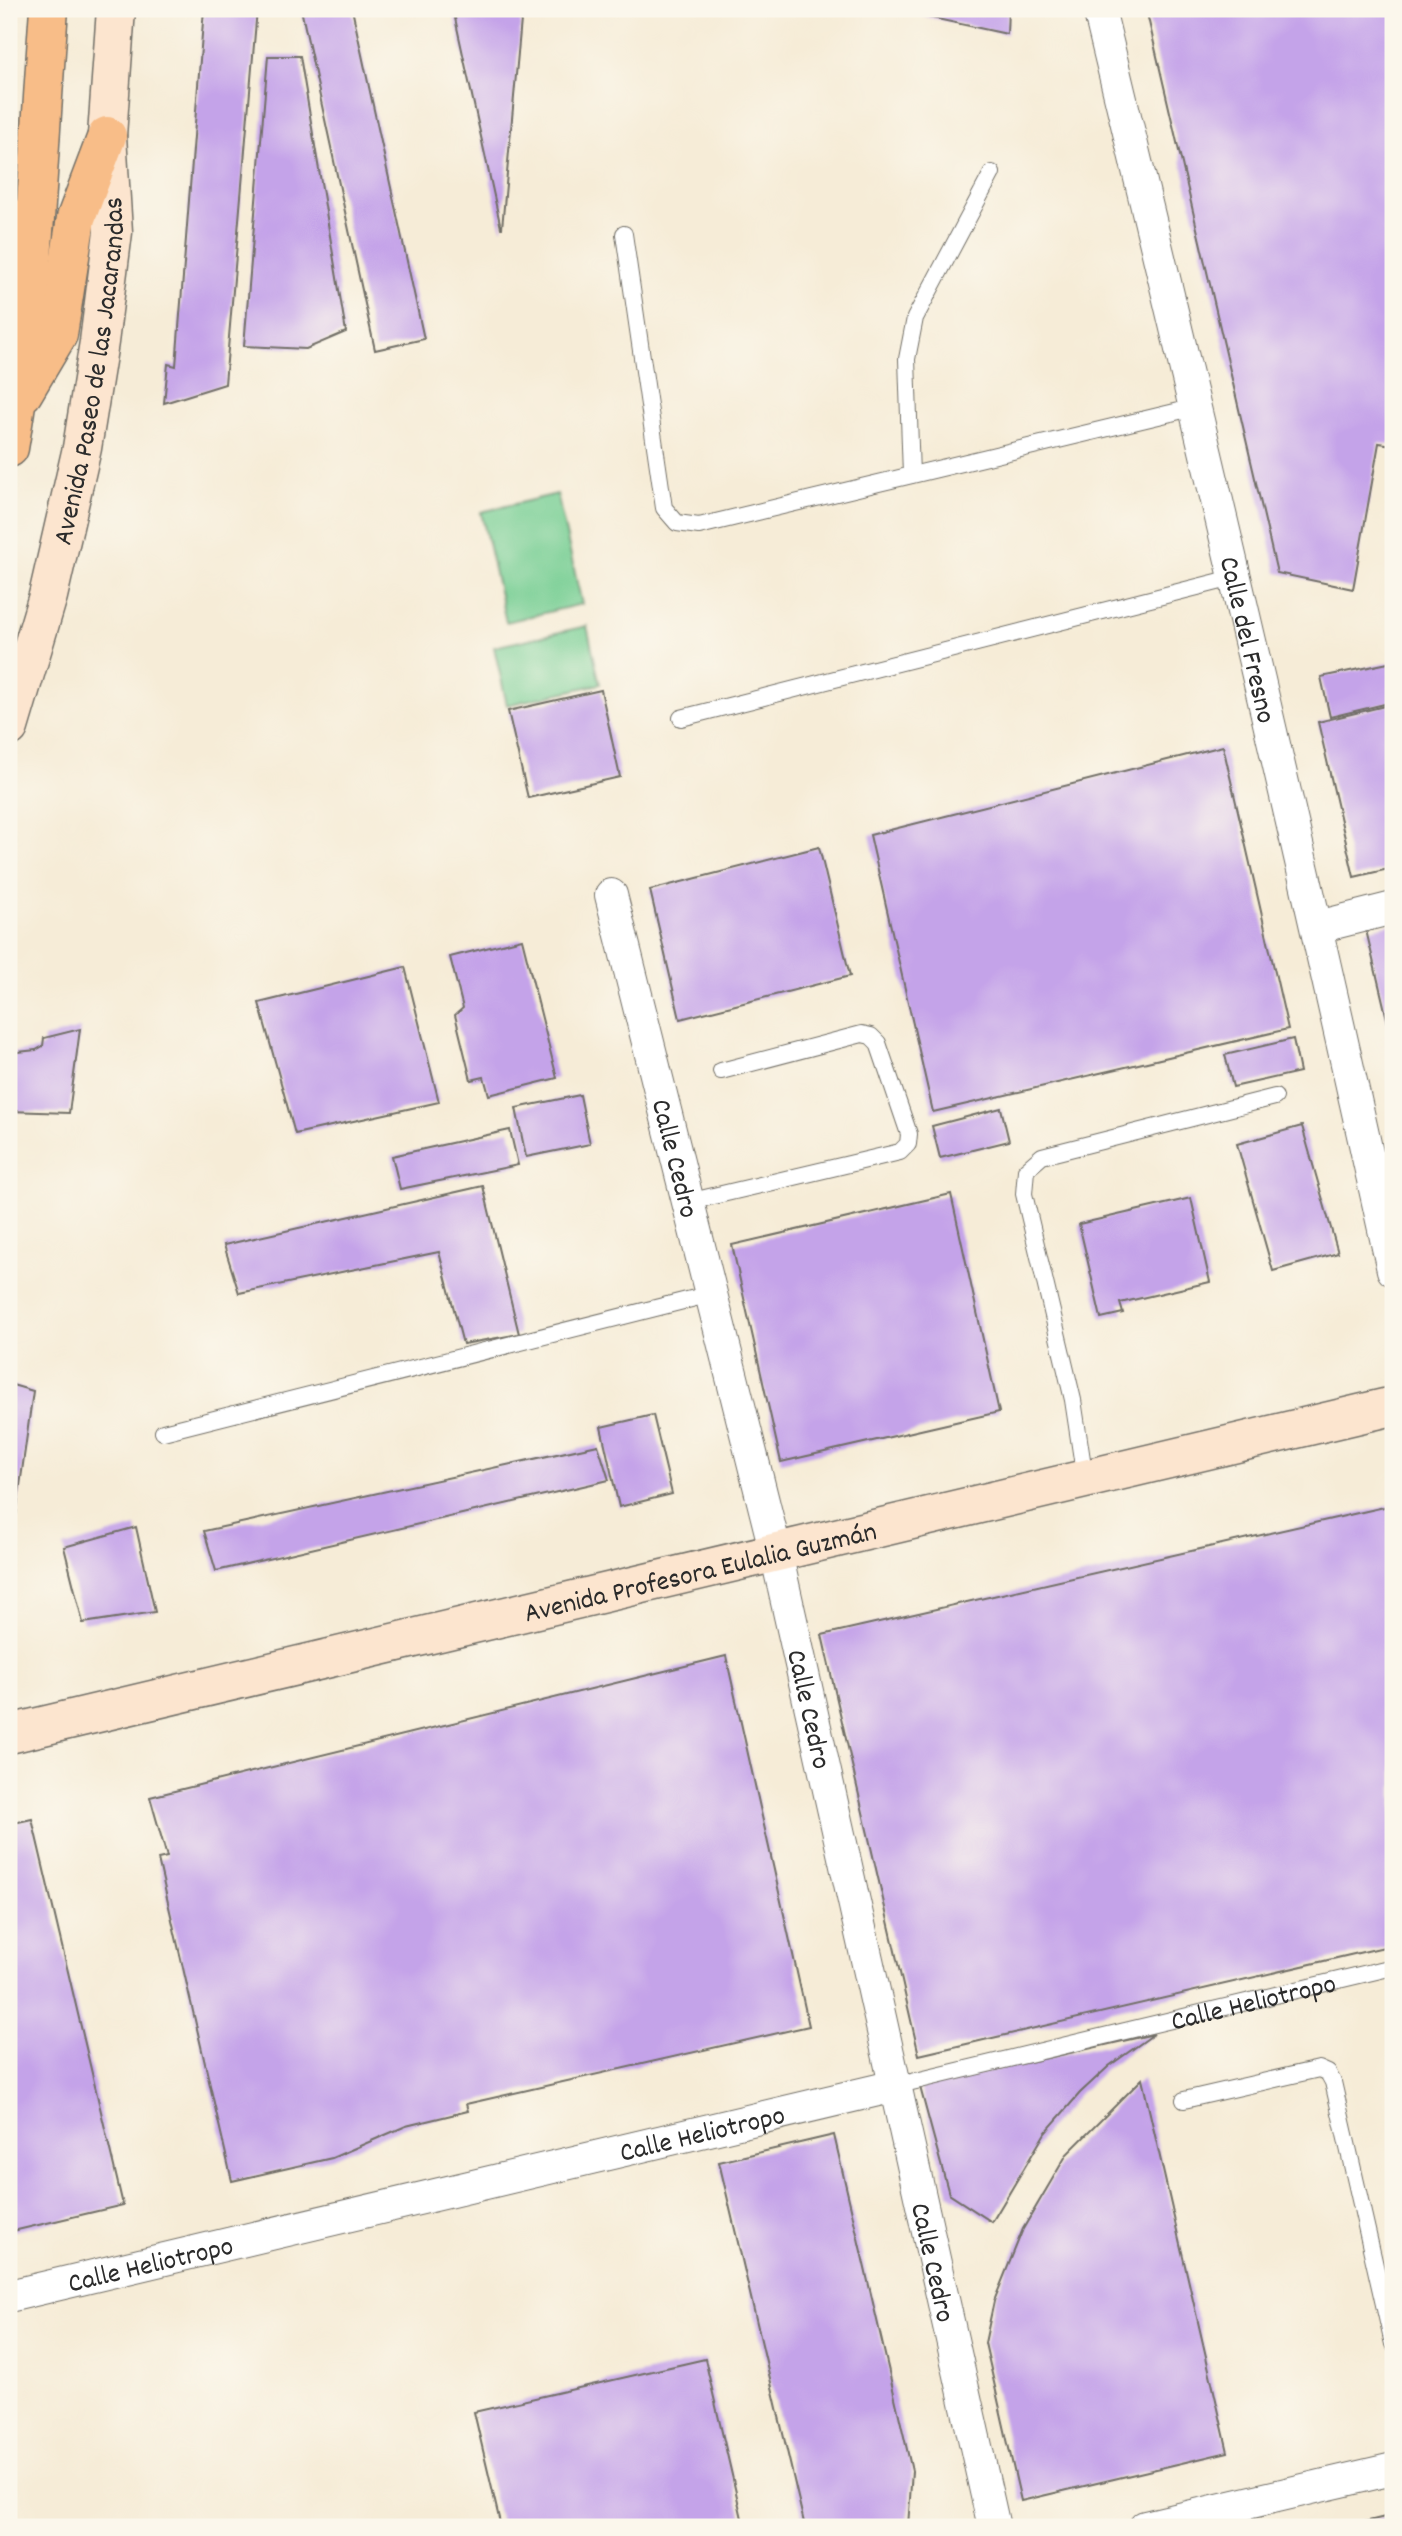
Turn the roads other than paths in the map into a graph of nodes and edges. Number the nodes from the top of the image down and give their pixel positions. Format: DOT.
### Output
graph roads {
  1 [pos="49,9"];
  2 [pos="116,9"];
  3 [pos="1099,9"];
  4 [pos="107,136"];
  5 [pos="992,173"];
  6 [pos="624,234"];
  7 [pos="17,404"];
  8 [pos="1196,407"];
  9 [pos="9,449"];
  10 [pos="911,475"];
  11 [pos="1237,577"];
  12 [pos="681,718"];
  13 [pos="9,727"];
  14 [pos="611,894"];
  15 [pos="1393,908"];
  16 [pos="1318,926"];
  17 [pos="721,1071"];
  18 [pos="1275,1097"];
  19 [pos="688,1202"];
  20 [pos="1393,1270"];
  21 [pos="710,1294"];
  22 [pos="1393,1406"];
  23 [pos="163,1432"];
  24 [pos="1085,1479"];
  25 [pos="776,1553"];
  26 [pos="9,1734"];
  27 [pos="1393,1966"];
  28 [pos="895,2086"];
  29 [pos="1184,2100"];
  30 [pos="9,2296"];
  31 [pos="1393,2344"];
  32 [pos="1393,2469"];
  33 [pos="994,2527"];
  34 [pos="1144,2527"];
  1 -- 7 [label="highway"];
  2 -- 4 [label="main road, Avenida Paseo de las Jacarandas"];
  3 -- 8 [label="street, Calle del Fresno"];
  4 -- 7 [label="highway"];
  4 -- 13 [label="main road, Avenida Paseo de las Jacarandas"];
  5 -- 10 [label="lane"];
  6 -- 10 [label="lane"];
  7 -- 9 [label="highway"];
  8 -- 10 [label="lane"];
  8 -- 11 [label="street, Calle del Fresno"];
  11 -- 12 [label="lane"];
  11 -- 16 [label="street, Calle del Fresno"];
  14 -- 19 [label="street, Calle Cedro"];
  15 -- 16 [label="street"];
  16 -- 20 [label="street, Calle del Fresno"];
  17 -- 19 [label="lane"];
  18 -- 24 [label="lane"];
  19 -- 21 [label="street, Calle Cedro"];
  21 -- 23 [label="lane"];
  21 -- 25 [label="street, Calle Cedro"];
  22 -- 24 [label="main road, Avenida Profesora Eulalia Guzmán"];
  24 -- 25 [label="main road, Avenida Profesora Eulalia Guzmán"];
  25 -- 26 [label="main road, Avenida Profesora Eulalia Guzmán"];
  25 -- 28 [label="street, Calle Cedro"];
  27 -- 28 [label="lane, Calle Heliotropo"];
  28 -- 30 [label="street, Calle Heliotropo"];
  28 -- 33 [label="street, Calle Cedro"];
  29 -- 31 [label="lane"];
  32 -- 34 [label="street"];
}
